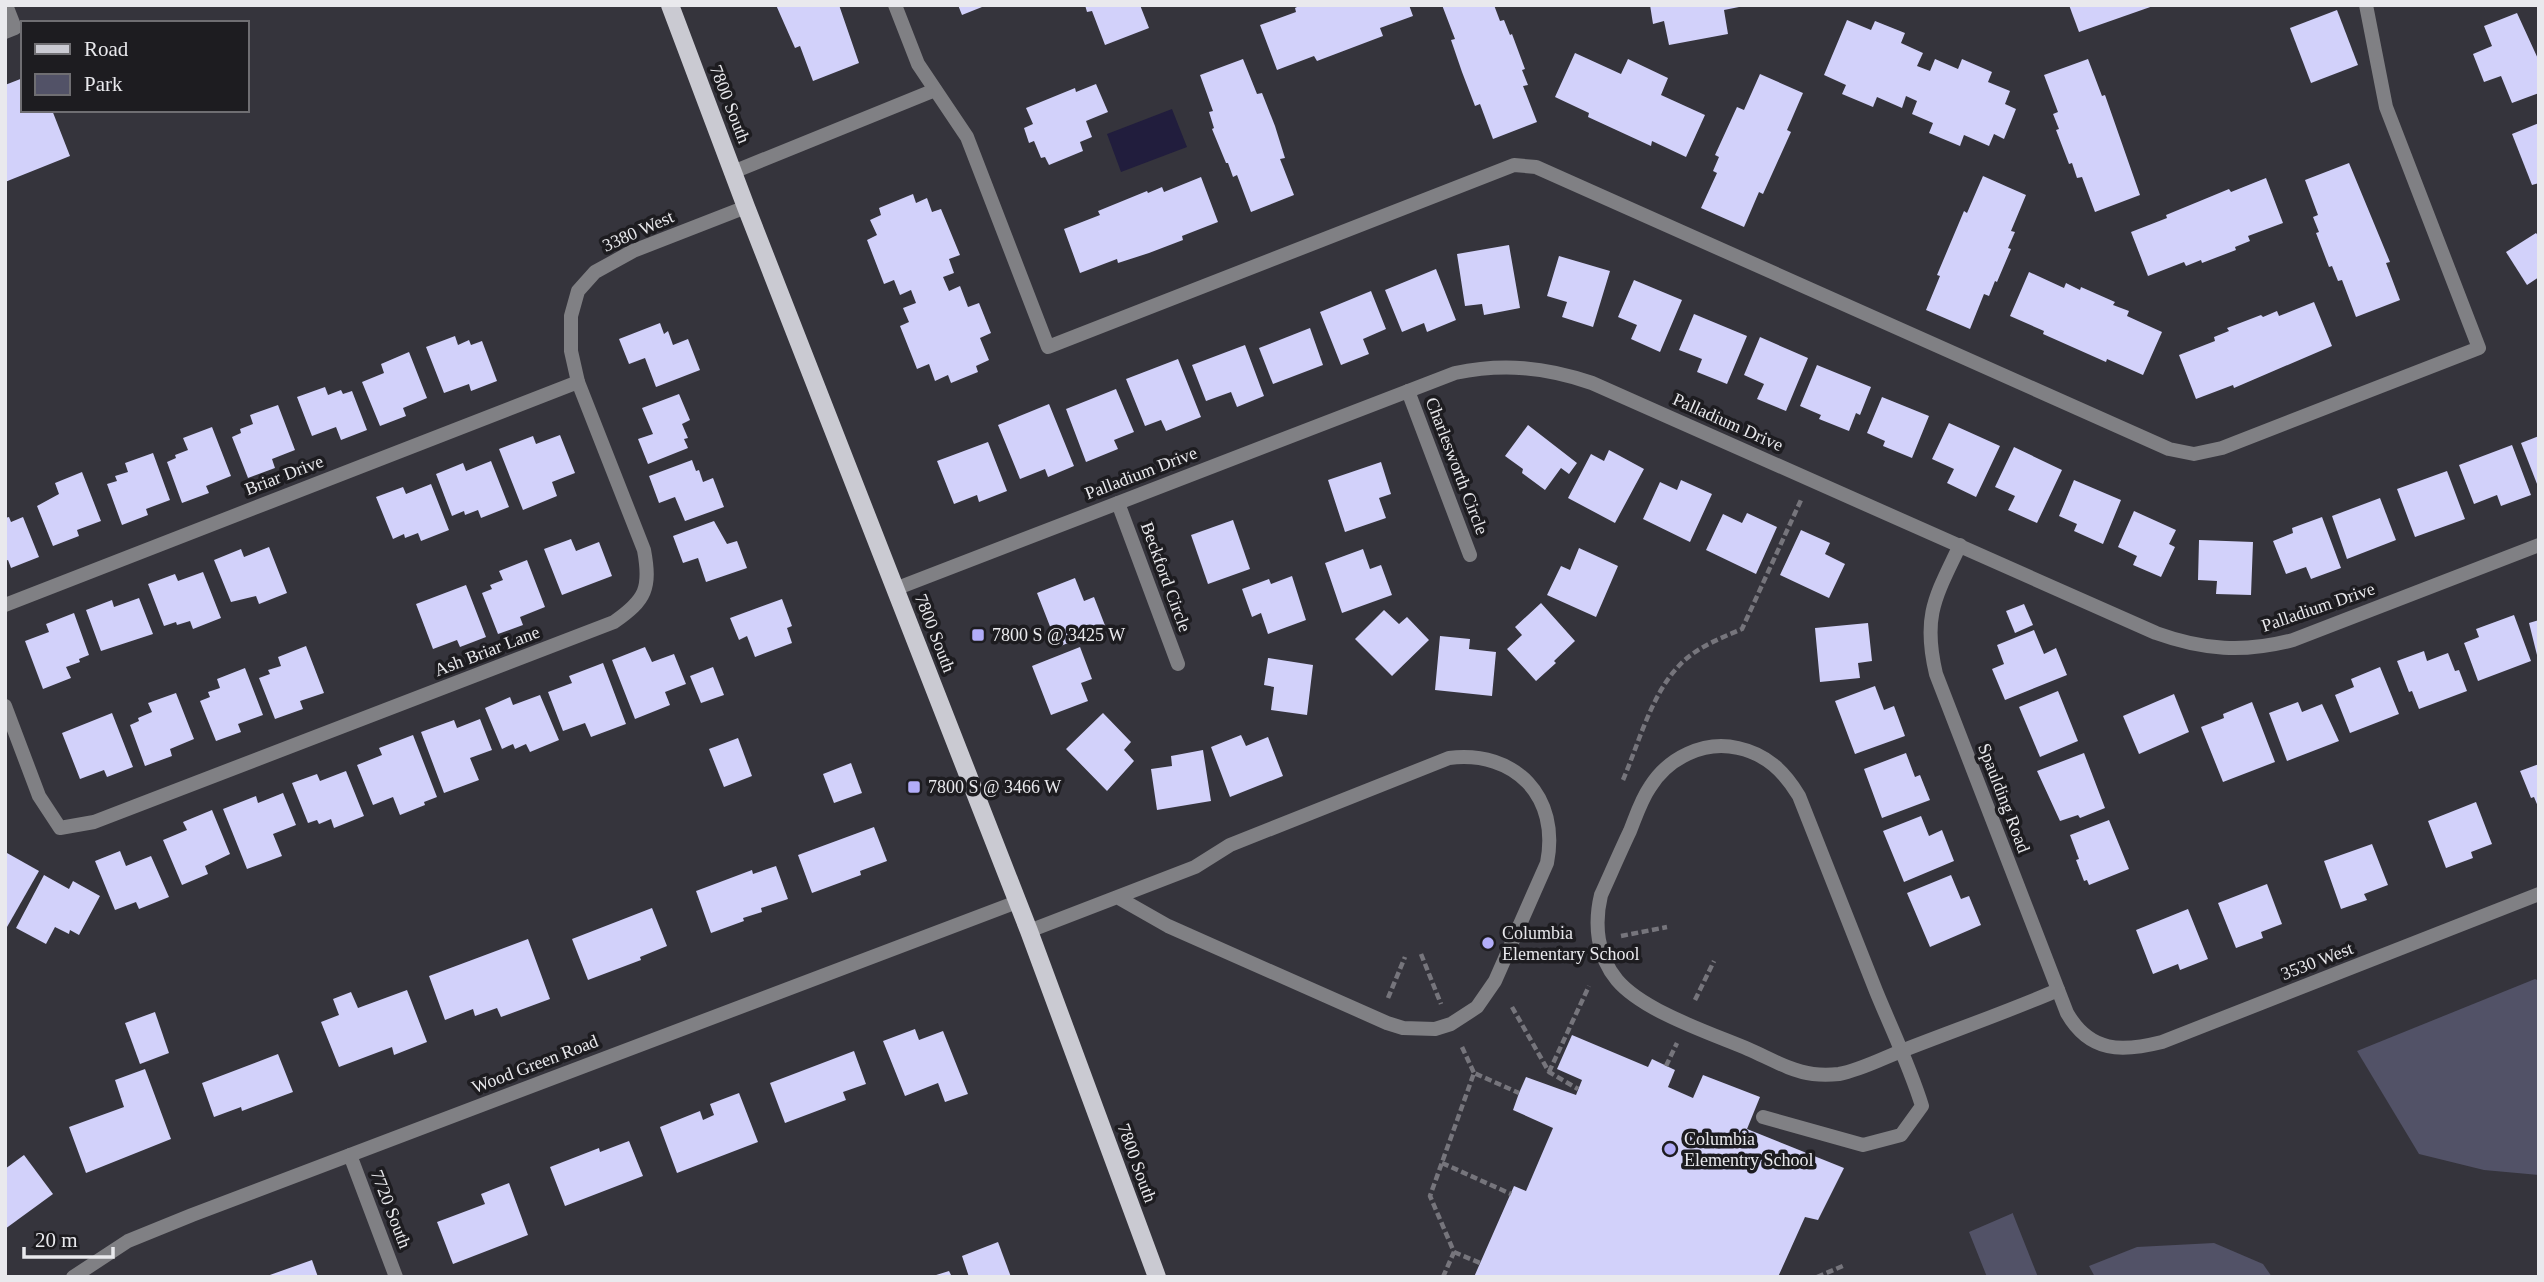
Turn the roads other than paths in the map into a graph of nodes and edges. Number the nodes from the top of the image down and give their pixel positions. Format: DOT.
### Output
graph roads {
  1 [pos="6,5"];
  2 [pos="670,5"];
  3 [pos="895,5"];
  4 [pos="2366,5"];
  5 [pos="5,32"];
  6 [pos="935,90"];
  7 [pos="733,172"];
  8 [pos="746,206"];
  9 [pos="571,316"];
  10 [pos="578,382"];
  11 [pos="1408,391"];
  12 [pos="1118,503"];
  13 [pos="1960,545"];
  14 [pos="2539,545"];
  15 [pos="1470,555"];
  16 [pos="895,589"];
  17 [pos="5,605"];
  18 [pos="1178,664"];
  19 [pos="5,706"];
  20 [pos="2539,894"];
  21 [pos="1117,897"];
  22 [pos="1017,902"];
  23 [pos="1029,931"];
  24 [pos="2058,990"];
  25 [pos="2106,1047"];
  26 [pos="1901,1051"];
  27 [pos="1763,1116"];
  28 [pos="350,1155"];
  29 [pos="73,1277"];
  30 [pos="396,1277"];
  31 [pos="1157,1277"];
  1 -- 5 [label="street"];
  2 -- 7 [label="main road, 7800 South"];
  3 -- 6 [label="street"];
  4 -- 6 [label="street"];
  6 -- 7 [label="street"];
  7 -- 8 [label="main road, 7800 South"];
  8 -- 9 [label="street, 3380 West"];
  8 -- 16 [label="main road, 7800 South"];
  9 -- 10 [label="street, Ash Briar Lane"];
  10 -- 17 [label="street, Briar Drive"];
  10 -- 19 [label="street, Ash Briar Lane"];
  11 -- 12 [label="street, Palladium Drive"];
  11 -- 13 [label="street, Palladium Drive"];
  11 -- 15 [label="street, Charlesworth Circle"];
  12 -- 16 [label="street, Palladium Drive"];
  12 -- 18 [label="street, Beckford Circle"];
  13 -- 14 [label="street, Palladium Drive"];
  13 -- 24 [label="street, Spaulding Road"];
  16 -- 22 [label="main road, 7800 South"];
  20 -- 25 [label="street, 3530 West"];
  21 -- 21 [label="street"];
  21 -- 23 [label="street"];
  22 -- 23 [label="main road, 7800 South"];
  22 -- 28 [label="street, Wood Green Road"];
  23 -- 31 [label="main road, 7800 South"];
  24 -- 25 [label="street, Spaulding Road"];
  24 -- 26 [label="street"];
  26 -- 26 [label="street"];
  26 -- 27 [label="street"];
  28 -- 29 [label="street, Wood Green Road"];
  28 -- 30 [label="street, 7720 South"];
}
